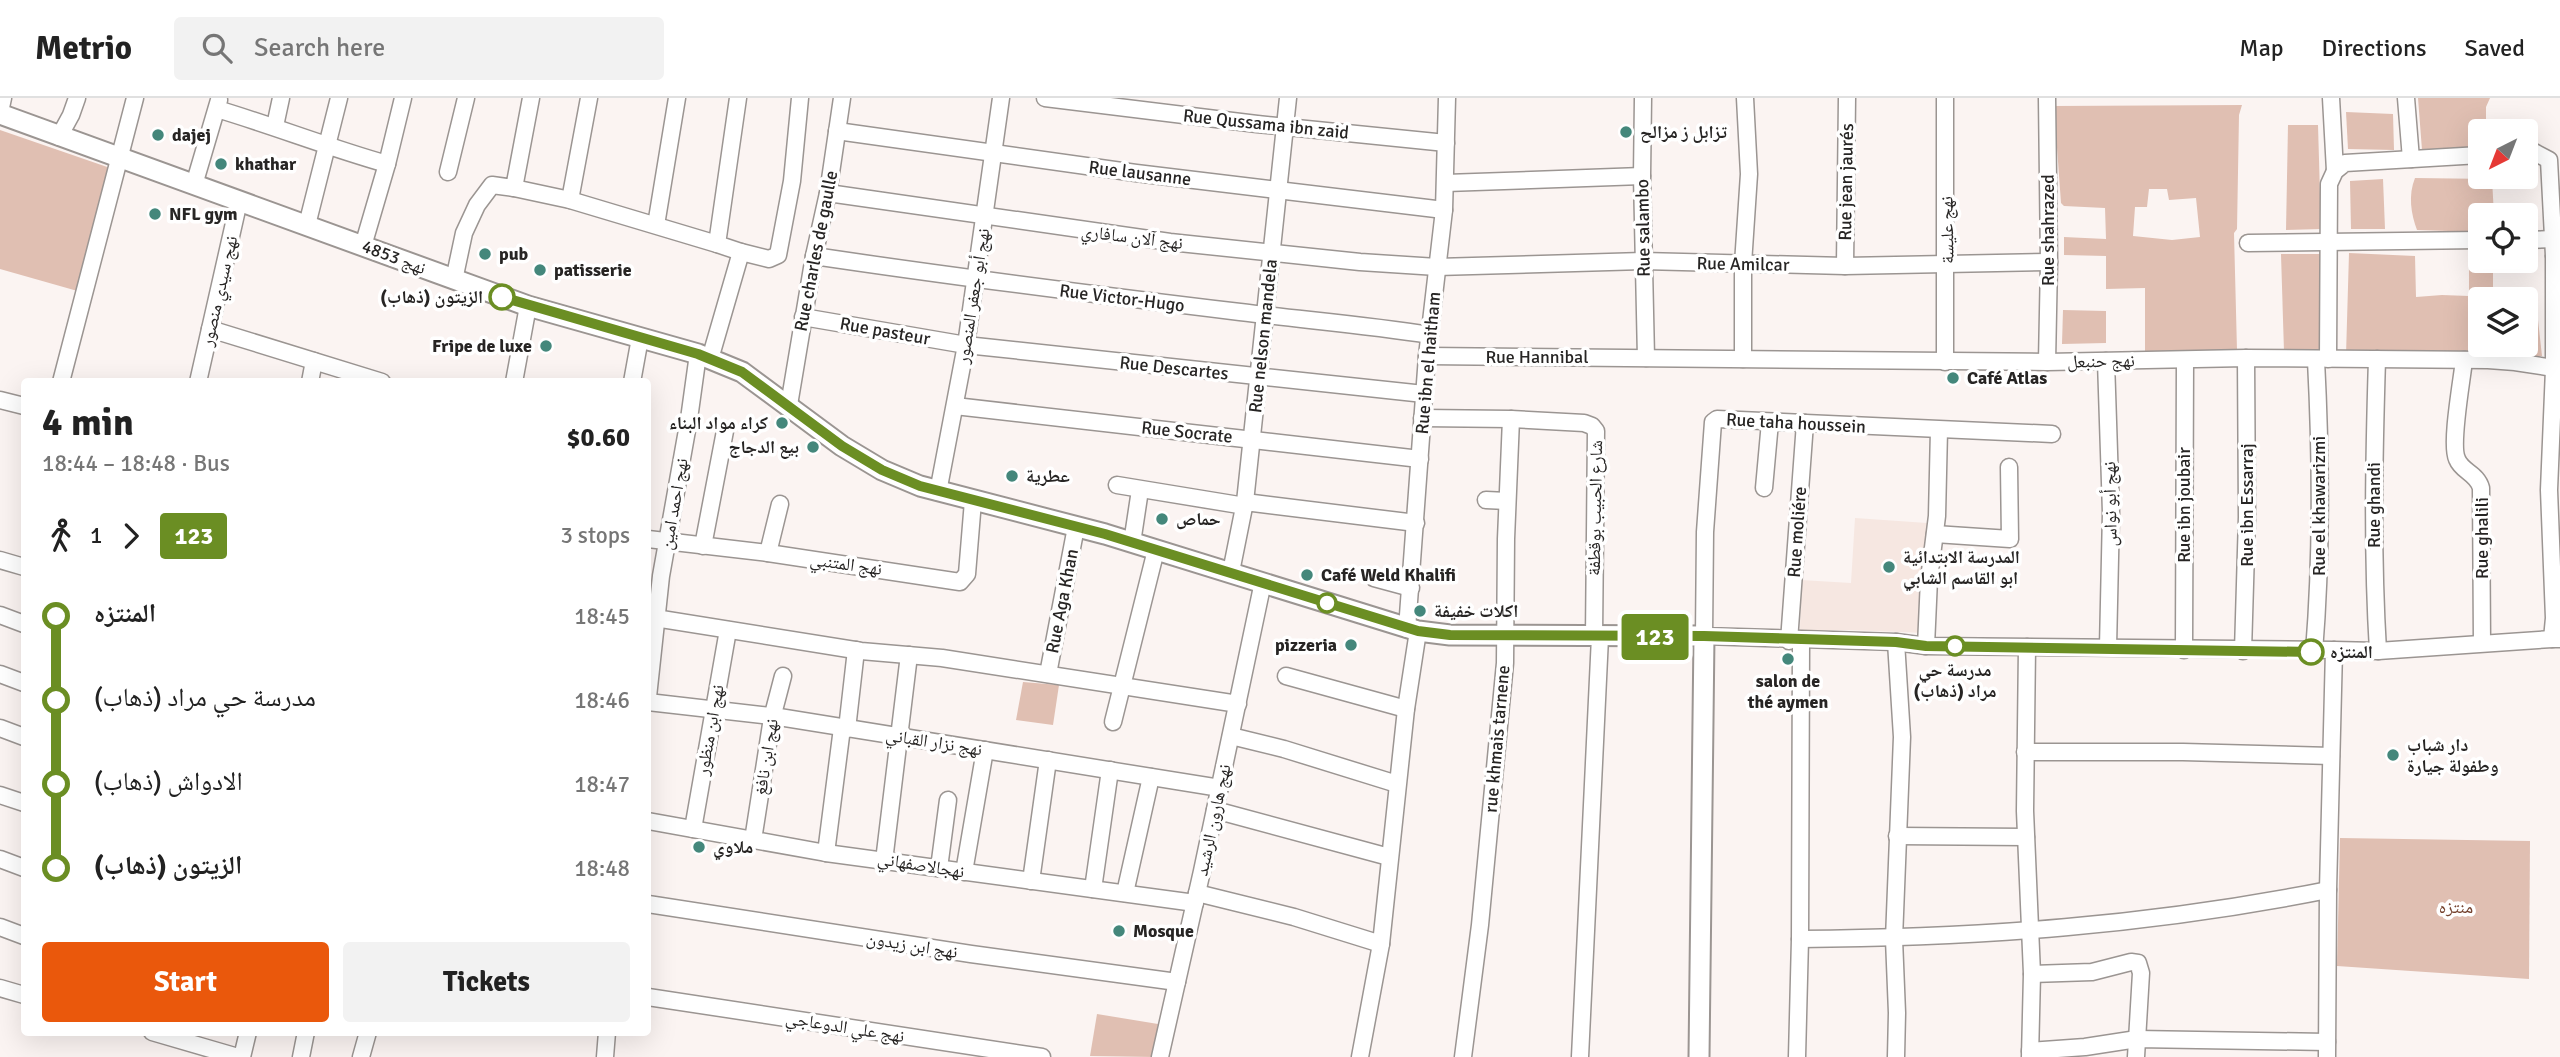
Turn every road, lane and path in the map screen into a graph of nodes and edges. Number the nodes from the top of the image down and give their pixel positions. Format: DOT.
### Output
graph roads {
  1 [pos="3,98"];
  2 [pos="77,98"];
  3 [pos="135,98"];
  4 [pos="281,98"];
  5 [pos="339,98"];
  6 [pos="403,98"];
  7 [pos="466,98"];
  8 [pos="531,98"];
  9 [pos="589,98"];
  10 [pos="677,98"];
  11 [pos="738,98"];
  12 [pos="800,98"];
  13 [pos="842,98"];
  14 [pos="1001,98"];
  15 [pos="1045,98"];
  16 [pos="1288,98"];
  17 [pos="1447,98"];
  18 [pos="1643,98"];
  19 [pos="1745,98"];
  20 [pos="1847,98"];
  21 [pos="1945,98"];
  22 [pos="2047,98"];
  23 [pos="2331,98"];
  24 [pos="2406,98"];
  25 [pos="218,103"];
  26 [pos="0,113"];
  27 [pos="275,126"];
  28 [pos="1285,127"];
  29 [pos="837,131"];
  30 [pos="59,137"];
  31 [pos="1446,143"];
  32 [pos="328,147"];
  33 [pos="995,153"];
  34 [pos="2538,154"];
  35 [pos="2468,156"];
  36 [pos="118,157"];
  37 [pos="2411,159"];
  38 [pos="387,164"];
  39 [pos="2335,171"];
  40 [pos="448,172"];
  41 [pos="1642,176"];
  42 [pos="1446,183"];
  43 [pos="194,185"];
  44 [pos="514,188"];
  45 [pos="1279,190"];
  46 [pos="828,193"];
  47 [pos="570,200"];
  48 [pos="239,201"];
  49 [pos="1444,210"];
  50 [pos="986,217"];
  51 [pos="307,225"];
  52 [pos="656,225"];
  53 [pos="2554,239"];
  54 [pos="2468,240"];
  55 [pos="2538,240"];
  56 [pos="2248,243"];
  57 [pos="2329,243"];
  58 [pos="717,244"];
  59 [pos="363,246"];
  60 [pos="741,252"];
  61 [pos="1272,253"];
  62 [pos="814,256"];
  63 [pos="2557,256"];
  64 [pos="1643,261"];
  65 [pos="2049,262"];
  66 [pos="1743,264"];
  67 [pos="1845,266"];
  68 [pos="1947,266"];
  69 [pos="1437,267"];
  70 [pos="454,280"];
  71 [pos="976,280"];
  72 [pos="528,306"];
  73 [pos="1266,316"];
  74 [pos="803,317"];
  75 [pos="210,329"];
  76 [pos="1430,335"];
  77 [pos="640,338"];
  78 [pos="966,345"];
  79 [pos="704,356"];
  80 [pos="1427,356"];
  81 [pos="1646,358"];
  82 [pos="2246,358"];
  83 [pos="1743,359"];
  84 [pos="2322,359"];
  85 [pos="2377,359"];
  86 [pos="2185,360"];
  87 [pos="2464,360"];
  88 [pos="314,361"];
  89 [pos="2106,361"];
  90 [pos="1945,362"];
  91 [pos="2046,362"];
  92 [pos="2557,369"];
  93 [pos="1259,377"];
  94 [pos="62,378"];
  95 [pos="199,378"];
  96 [pos="311,378"];
  97 [pos="369,378"];
  98 [pos="515,378"];
  99 [pos="633,378"];
  100 [pos="1424,394"];
  101 [pos="0,400"];
  102 [pos="21,405"];
  103 [pos="789,405"];
  104 [pos="955,406"];
  105 [pos="1422,418"];
  106 [pos="1511,419"];
  107 [pos="1770,422"];
  108 [pos="1805,423"];
  109 [pos="1939,430"];
  110 [pos="725,431"];
  111 [pos="2052,434"];
  112 [pos="1252,440"];
  113 [pos="1420,460"];
  114 [pos="2009,467"];
  115 [pos="1117,485"];
  116 [pos="1764,488"];
  117 [pos="1140,490"];
  118 [pos="2555,490"];
  119 [pos="938,492"];
  120 [pos="1486,500"];
  121 [pos="1507,500"];
  122 [pos="973,501"];
  123 [pos="780,504"];
  124 [pos="1245,504"];
  125 [pos="1416,523"];
  126 [pos="1076,527"];
  127 [pos="1935,534"];
  128 [pos="651,539"];
  129 [pos="667,541"];
  130 [pos="1132,544"];
  131 [pos="703,546"];
  132 [pos="1156,550"];
  133 [pos="768,553"];
  134 [pos="0,560"];
  135 [pos="21,566"];
  136 [pos="1231,572"];
  137 [pos="1374,578"];
  138 [pos="1263,583"];
  139 [pos="1411,588"];
  140 [pos="0,615"];
  141 [pos="655,618"];
  142 [pos="2557,618"];
  143 [pos="21,623"];
  144 [pos="728,630"];
  145 [pos="1413,630"];
  146 [pos="1505,636"];
  147 [pos="1704,636"];
  148 [pos="1597,637"];
  149 [pos="2556,639"];
  150 [pos="1795,641"];
  151 [pos="1896,642"];
  152 [pos="2482,643"];
  153 [pos="1926,646"];
  154 [pos="2027,647"];
  155 [pos="2108,647"];
  156 [pos="856,650"];
  157 [pos="2184,650"];
  158 [pos="2334,650"];
  159 [pos="2243,651"];
  160 [pos="2378,651"];
  161 [pos="651,652"];
  162 [pos="2314,652"];
  163 [pos="909,655"];
  164 [pos="0,674"];
  165 [pos="1048,674"];
  166 [pos="783,676"];
  167 [pos="1286,676"];
  168 [pos="21,683"];
  169 [pos="1121,685"];
  170 [pos="651,702"];
  171 [pos="1238,704"];
  172 [pos="1406,709"];
  173 [pos="714,711"];
  174 [pos="772,718"];
  175 [pos="1113,722"];
  176 [pos="0,728"];
  177 [pos="845,728"];
  178 [pos="21,736"];
  179 [pos="1231,736"];
  180 [pos="900,737"];
  181 [pos="985,750"];
  182 [pos="2025,752"];
  183 [pos="2332,756"];
  184 [pos="1048,760"];
  185 [pos="1110,770"];
  186 [pos="1151,778"];
  187 [pos="1397,784"];
  188 [pos="1220,788"];
  189 [pos="0,795"];
  190 [pos="948,800"];
  191 [pos="21,802"];
  192 [pos="1215,810"];
  193 [pos="651,822"];
  194 [pos="693,829"];
  195 [pos="1897,836"];
  196 [pos="2026,837"];
  197 [pos="753,840"];
  198 [pos="826,853"];
  199 [pos="1389,857"];
  200 [pos="0,859"];
  201 [pos="884,861"];
  202 [pos="21,867"];
  203 [pos="939,868"];
  204 [pos="964,872"];
  205 [pos="1031,881"];
  206 [pos="1093,889"];
  207 [pos="2328,890"];
  208 [pos="1125,893"];
  209 [pos="1196,898"];
  210 [pos="651,904"];
  211 [pos="0,926"];
  212 [pos="2029,932"];
  213 [pos="21,935"];
  214 [pos="1800,939"];
  215 [pos="1894,939"];
  216 [pos="1381,944"];
  217 [pos="2032,974"];
  218 [pos="1177,982"];
  219 [pos="0,988"];
  220 [pos="21,994"];
  221 [pos="651,997"];
  222 [pos="167,1036"];
  223 [pos="247,1036"];
  224 [pos="305,1036"];
  225 [pos="367,1036"];
  226 [pos="607,1036"];
  227 [pos="2137,1039"];
  228 [pos="2327,1049"];
  229 [pos="2030,1054"];
  230 [pos="240,1057"];
  231 [pos="301,1057"];
  232 [pos="362,1057"];
  233 [pos="605,1057"];
  234 [pos="1042,1057"];
  235 [pos="1160,1057"];
  236 [pos="1360,1057"];
  237 [pos="1463,1057"];
  238 [pos="1580,1057"];
  239 [pos="1699,1057"];
  240 [pos="1797,1057"];
  241 [pos="1896,1057"];
  242 [pos="2136,1057"];
  1 -- 26 [label="street"];
  2 -- 30 [label="street"];
  3 -- 36 [label="street"];
  4 -- 27 [label="street"];
  5 -- 32 [label="street"];
  6 -- 38 [label="street"];
  7 -- 40 [label="street"];
  8 -- 44 [label="street"];
  9 -- 47 [label="street"];
  10 -- 52 [label="street"];
  11 -- 58 [label="street"];
  12 -- 60 [label="street"];
  13 -- 29 [label="street, Rue charles de gaulle"];
  14 -- 33 [label="street, نهج أبو جعفر المنصور"];
  15 -- 28 [label="street, Rue Qussama ibn zaid"];
  16 -- 28 [label="street, Rue nelson mandela"];
  17 -- 31 [label="street, Rue ibn el haitham"];
  18 -- 41 [label="street, Rue salambo"];
  19 -- 66 [label="street"];
  20 -- 67 [label="street, Rue jean jaurés"];
  21 -- 68 [label="street, نهج عليسة"];
  22 -- 65 [label="street, Rue shahrazed"];
  23 -- 39 [label="street, Rue el khawarizmi"];
  24 -- 37 [label="street"];
  25 -- 27 [label="street"];
  25 -- 43 [label="street"];
  26 -- 30 [label="street, نهج 4853"];
  27 -- 32 [label="street"];
  28 -- 31 [label="street, Rue Qussama ibn zaid"];
  28 -- 45 [label="street, Rue nelson mandela"];
  29 -- 33 [label="street, Rue lausanne"];
  29 -- 46 [label="street, Rue charles de gaulle"];
  30 -- 36 [label="street, نهج 4853"];
  31 -- 42 [label="street, Rue ibn el haitham"];
  32 -- 38 [label="street"];
  32 -- 51 [label="street"];
  33 -- 45 [label="street, Rue lausanne"];
  33 -- 50 [label="street, نهج أبو جعفر المنصور"];
  34 -- 53 [label="street"];
  35 -- 37 [label="street"];
  36 -- 43 [label="street, نهج 4853"];
  36 -- 94 [label="street"];
  37 -- 39 [label="street"];
  38 -- 59 [label="street"];
  39 -- 57 [label="street, Rue el khawarizmi"];
  41 -- 42 [label="street"];
  41 -- 64 [label="street, Rue salambo"];
  42 -- 49 [label="street, Rue ibn el haitham"];
  43 -- 48 [label="street, نهج 4853"];
  44 -- 47 [label="street"];
  44 -- 70 [label="street"];
  45 -- 49 [label="street, Rue lausanne"];
  45 -- 61 [label="street, Rue nelson mandela"];
  46 -- 50 [label="street, نهج آلان سافاري"];
  46 -- 62 [label="street, Rue charles de gaulle"];
  47 -- 52 [label="street"];
  48 -- 51 [label="street, نهج 4853"];
  48 -- 75 [label="street, نهج سيدي منصور"];
  49 -- 69 [label="street, Rue ibn el haitham"];
  50 -- 61 [label="street, نهج آلان سافاري"];
  50 -- 71 [label="street, نهج أبو جعفر المنصور"];
  51 -- 59 [label="street, نهج 4853"];
  52 -- 58 [label="street"];
  53 -- 55 [label="street"];
  53 -- 63 [label="street"];
  54 -- 57 [label="street"];
  56 -- 57 [label="street"];
  57 -- 84 [label="street, Rue el khawarizmi"];
  58 -- 60 [label="street"];
  59 -- 70 [label="street, نهج 4853"];
  60 -- 79 [label="street, نهج احمد امين"];
  61 -- 69 [label="street, نهج آلان سافاري"];
  61 -- 73 [label="street, Rue nelson mandela"];
  62 -- 71 [label="street, Rue Victor-Hugo"];
  62 -- 74 [label="street, Rue charles de gaulle"];
  63 -- 92 [label="street"];
  64 -- 66 [label="street, Rue Amilcar"];
  64 -- 69 [label="street, Rue Amilcar"];
  64 -- 81 [label="street, Rue salambo"];
  65 -- 68 [label="street, Rue Amilcar"];
  65 -- 91 [label="street, Rue shahrazed"];
  66 -- 67 [label="street, Rue Amilcar"];
  66 -- 83 [label="street"];
  67 -- 68 [label="street, Rue Amilcar"];
  68 -- 90 [label="street, نهج عليسة"];
  69 -- 76 [label="street, Rue ibn el haitham"];
  70 -- 72 [label="street, نهج 4853"];
  71 -- 73 [label="street, Rue Victor-Hugo"];
  71 -- 78 [label="street, نهج أبو جعفر المنصور"];
  72 -- 77 [label="street, نهج 4853"];
  72 -- 98 [label="street"];
  73 -- 76 [label="street, Rue Victor-Hugo"];
  73 -- 93 [label="street, Rue nelson mandela"];
  74 -- 78 [label="street, Rue pasteur"];
  74 -- 103 [label="street, Rue charles de gaulle"];
  75 -- 88 [label="street"];
  75 -- 95 [label="street, نهج سيدي منصور"];
  76 -- 80 [label="street, Rue ibn el haitham"];
  77 -- 79 [label="street, نهج 4853"];
  77 -- 99 [label="street"];
  78 -- 93 [label="street, Rue Descartes"];
  78 -- 104 [label="street, نهج أبو جعفر المنصور"];
  79 -- 103 [label="street, نهج 4853"];
  79 -- 129 [label="street, نهج احمد امين"];
  80 -- 81 [label="street, Rue Hannibal"];
  80 -- 100 [label="street, Rue ibn el haitham"];
  81 -- 83 [label="street, نهج حنبعل"];
  82 -- 84 [label="street, نهج حنبعل"];
  82 -- 86 [label="street, نهج حنبعل"];
  82 -- 159 [label="street, Rue ibn Essarraj"];
  83 -- 90 [label="street, نهج حنبعل"];
  84 -- 85 [label="street, نهج حنبعل"];
  84 -- 162 [label="street, Rue el khawarizmi"];
  85 -- 87 [label="street, نهج حنبعل"];
  85 -- 160 [label="street, Rue ghandi"];
  86 -- 89 [label="street, نهج حنبعل"];
  86 -- 157 [label="street, Rue ibn joubair"];
  87 -- 92 [label="street, نهج حنبعل"];
  87 -- 152 [label="street, Rue ghalili"];
  88 -- 96 [label="street"];
  88 -- 97 [label="street"];
  89 -- 91 [label="street, نهج حنبعل"];
  89 -- 155 [label="street, نهج أبو نواس"];
  90 -- 91 [label="street, نهج حنبعل"];
  92 -- 118 [label="street"];
  93 -- 100 [label="street, Rue Descartes"];
  93 -- 112 [label="street, Rue nelson mandela"];
  100 -- 105 [label="street, Rue ibn el haitham"];
  101 -- 102 [label="street"];
  103 -- 119 [label="street, نهج 4853"];
  104 -- 112 [label="street, Rue Socrate"];
  104 -- 119 [label="street, نهج أبو جعفر المنصور"];
  105 -- 106 [label="street, شارع الحبيب بوقطفة"];
  105 -- 113 [label="street, Rue ibn el haitham"];
  106 -- 121 [label="street, rue khmais tarnene"];
  106 -- 148 [label="street, شارع الحبيب بوقطفة"];
  107 -- 108 [label="street, Rue taha houssein"];
  107 -- 116 [label="street"];
  107 -- 147 [label="street, Rue taha houssein"];
  108 -- 109 [label="street, Rue taha houssein"];
  108 -- 150 [label="street, Rue moliére"];
  109 -- 111 [label="street, Rue taha houssein"];
  109 -- 127 [label="street"];
  110 -- 131 [label="street"];
  112 -- 113 [label="street, Rue Socrate"];
  112 -- 124 [label="street, Rue nelson mandela"];
  113 -- 125 [label="street, Rue ibn el haitham"];
  114 -- 127 [label="street"];
  115 -- 117 [label="street"];
  117 -- 124 [label="street"];
  117 -- 130 [label="street"];
  118 -- 142 [label="street"];
  119 -- 122 [label="street, نهج 4853"];
  120 -- 121 [label="street"];
  121 -- 146 [label="street, rue khmais tarnene"];
  122 -- 126 [label="street, نهج 4853"];
  122 -- 133 [label="street, نهج المتنبي"];
  123 -- 133 [label="street"];
  124 -- 125 [label="street"];
  124 -- 136 [label="street, Rue nelson mandela"];
  125 -- 139 [label="street, Rue ibn el haitham"];
  126 -- 130 [label="street, نهج 4853"];
  126 -- 165 [label="street, Rue Aga Khan"];
  127 -- 153 [label="street"];
  128 -- 129 [label="street, نهج المتنبي"];
  129 -- 131 [label="street, نهج المتنبي"];
  129 -- 141 [label="street, نهج احمد امين"];
  130 -- 132 [label="street, نهج 4853"];
  131 -- 133 [label="street, نهج المتنبي"];
  132 -- 136 [label="street, نهج 4853"];
  132 -- 169 [label="street"];
  134 -- 135 [label="street"];
  136 -- 138 [label="street, نهج 4853"];
  137 -- 139 [label="street"];
  138 -- 145 [label="street, نهج 4853"];
  138 -- 171 [label="street, نهج هارون الرشيد"];
  139 -- 145 [label="street, Rue ibn el haitham"];
  140 -- 143 [label="street"];
  141 -- 144 [label="street"];
  141 -- 161 [label="street, نهج احمد امين"];
  142 -- 149 [label="street"];
  144 -- 156 [label="street"];
  144 -- 173 [label="street, نهج ابن منظور"];
  145 -- 146 [label="street, نهج 4853"];
  145 -- 172 [label="street, Rue ibn el haitham"];
  146 -- 148 [label="street, نهج 4853"];
  146 -- 237 [label="street, rue khmais tarnene"];
  147 -- 148 [label="street, نهج 4853"];
  147 -- 150 [label="street"];
  147 -- 239 [label="street"];
  148 -- 238 [label="street"];
  149 -- 152 [label="street"];
  150 -- 151 [label="street"];
  150 -- 214 [label="street, Rue moliére"];
  151 -- 153 [label="street"];
  151 -- 195 [label="street"];
  152 -- 160 [label="street"];
  153 -- 154 [label="street"];
  154 -- 155 [label="street"];
  154 -- 182 [label="street"];
  155 -- 157 [label="street"];
  156 -- 163 [label="street"];
  156 -- 177 [label="street"];
  157 -- 159 [label="street"];
  158 -- 160 [label="street"];
  158 -- 162 [label="street"];
  158 -- 183 [label="street"];
  159 -- 162 [label="street"];
  163 -- 165 [label="street"];
  163 -- 180 [label="street"];
  164 -- 168 [label="street"];
  165 -- 169 [label="street"];
  166 -- 174 [label="street, نهج ابن نافغ"];
  167 -- 172 [label="street"];
  169 -- 171 [label="street"];
  169 -- 175 [label="street"];
  170 -- 173 [label="street, نهج نزار القباني"];
  171 -- 179 [label="street, نهج هارون الرشيد"];
  172 -- 187 [label="street, Rue ibn el haitham"];
  173 -- 174 [label="street, نهج نزار القباني"];
  173 -- 194 [label="street, نهج ابن منظور"];
  174 -- 177 [label="street, نهج نزار القباني"];
  174 -- 197 [label="street, نهج ابن نافغ"];
  176 -- 178 [label="street"];
  177 -- 180 [label="street, نهج نزار القباني"];
  177 -- 198 [label="street"];
  179 -- 187 [label="street"];
  179 -- 188 [label="street, نهج هارون الرشيد"];
  180 -- 181 [label="street, نهج نزار القباني"];
  180 -- 201 [label="street"];
  181 -- 184 [label="street, نهج نزار القباني"];
  181 -- 204 [label="street"];
  182 -- 183 [label="street"];
  182 -- 196 [label="street"];
  183 -- 207 [label="street"];
  184 -- 185 [label="street, نهج نزار القباني"];
  184 -- 205 [label="street"];
  185 -- 186 [label="street, نهج نزار القباني"];
  185 -- 206 [label="street"];
  186 -- 188 [label="street, نهج نزار القباني"];
  186 -- 208 [label="street"];
  187 -- 199 [label="street, Rue ibn el haitham"];
  188 -- 192 [label="street, نهج هارون الرشيد"];
  189 -- 191 [label="street"];
  190 -- 203 [label="street"];
  192 -- 199 [label="street"];
  192 -- 209 [label="street, نهج هارون الرشيد"];
  193 -- 194 [label="street, نهجالاصفهاني"];
  194 -- 197 [label="street, نهجالاصفهاني"];
  195 -- 196 [label="street"];
  195 -- 215 [label="street"];
  196 -- 212 [label="street"];
  197 -- 198 [label="street, نهجالاصفهاني"];
  198 -- 201 [label="street, نهجالاصفهاني"];
  199 -- 216 [label="street, Rue ibn el haitham"];
  200 -- 202 [label="street"];
  201 -- 203 [label="street, نهجالاصفهاني"];
  203 -- 204 [label="street, نهجالاصفهاني"];
  204 -- 205 [label="street, نهجالاصفهاني"];
  205 -- 206 [label="street, نهجالاصفهاني"];
  206 -- 208 [label="street, نهجالاصفهاني"];
  207 -- 212 [label="street"];
  207 -- 228 [label="street"];
  208 -- 209 [label="street, نهجالاصفهاني"];
  209 -- 216 [label="street, نهجالاصفهاني"];
  209 -- 218 [label="street, نهج هارون الرشيد"];
  210 -- 218 [label="street, نهج ابن زيدون"];
  211 -- 213 [label="street"];
  212 -- 215 [label="street"];
  212 -- 217 [label="street"];
  214 -- 215 [label="street"];
  214 -- 240 [label="street, Rue moliére"];
  215 -- 241 [label="street"];
  216 -- 236 [label="street, Rue ibn el haitham"];
  217 -- 227 [label="street"];
  217 -- 229 [label="street"];
  218 -- 235 [label="street, نهج هارون الرشيد"];
  219 -- 220 [label="street"];
  221 -- 234 [label="street, نهج علي الدوعاجي"];
  222 -- 230 [label="street"];
  223 -- 230 [label="street"];
  224 -- 231 [label="street"];
  225 -- 232 [label="street"];
  226 -- 233 [label="street"];
  227 -- 228 [label="street"];
  227 -- 229 [label="street"];
  227 -- 242 [label="street"];
}
